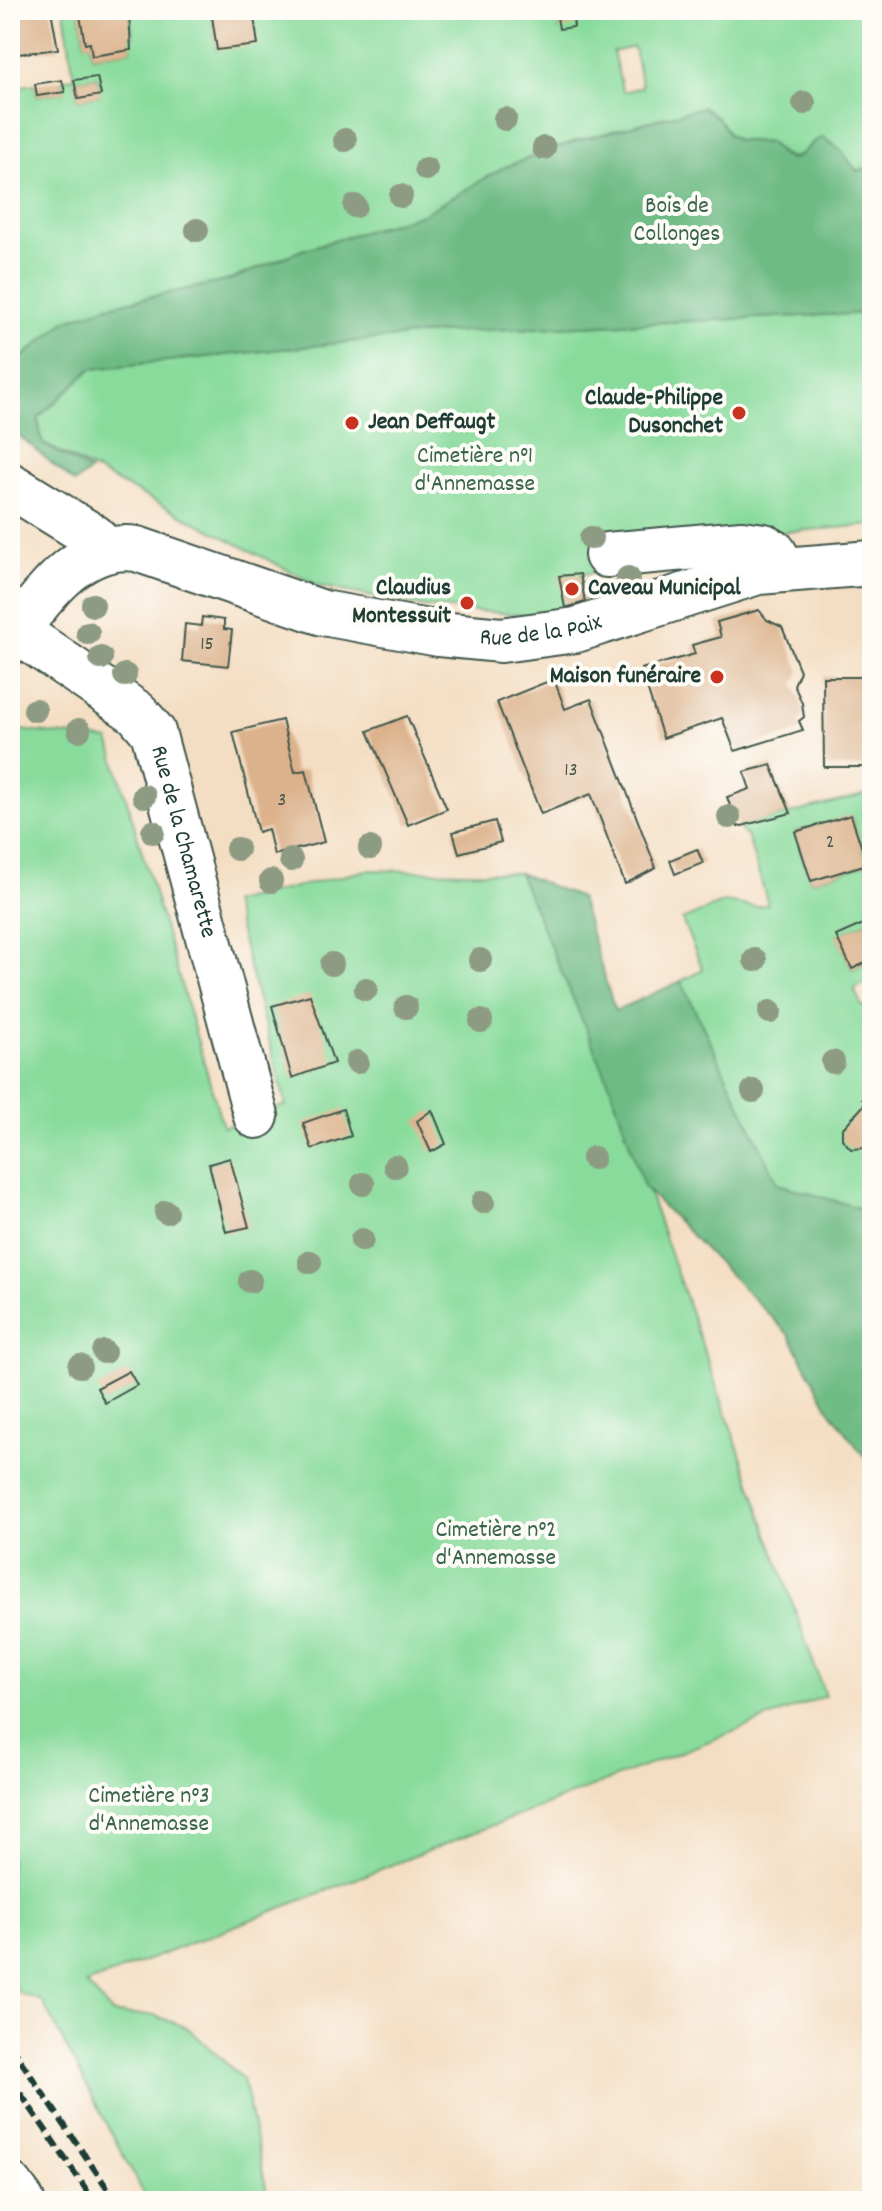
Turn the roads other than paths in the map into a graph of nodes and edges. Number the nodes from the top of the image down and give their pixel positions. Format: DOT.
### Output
graph roads {
  1 [pos="10,485"];
  2 [pos="99,551"];
  3 [pos="607,555"];
  4 [pos="872,563"];
  5 [pos="783,568"];
  6 [pos="13,635"];
  7 [pos="256,1116"];
  8 [pos="10,2185"];
  9 [pos="22,2201"];
  1 -- 2 [label="street"];
  2 -- 5 [label="street, Rue de la Paix"];
  2 -- 6 [label="street"];
  3 -- 5 [label="street"];
  4 -- 5 [label="street, Rue de la Paix"];
  6 -- 7 [label="street, Rue de la Chamarette"];
  8 -- 9 [label="street"];
}
